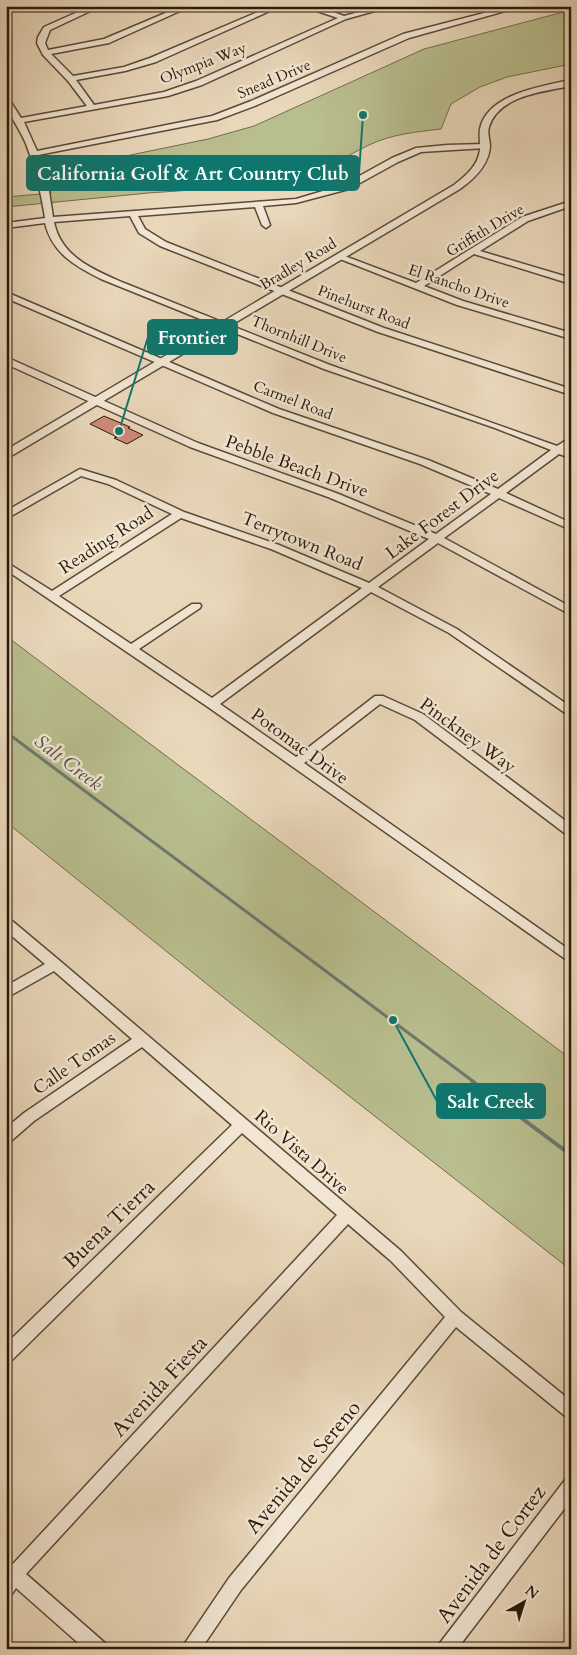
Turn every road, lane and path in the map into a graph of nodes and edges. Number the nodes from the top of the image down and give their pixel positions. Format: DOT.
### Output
graph roads {
  1 [pos="98,6"];
  2 [pos="188,6"];
  3 [pos="278,6"];
  4 [pos="305,6"];
  5 [pos="390,6"];
  6 [pos="520,6"];
  7 [pos="344,18"];
  8 [pos="46,53"];
  9 [pos="70,79"];
  10 [pos="571,83"];
  11 [pos="6,101"];
  12 [pos="92,108"];
  13 [pos="19,121"];
  14 [pos="485,146"];
  15 [pos="33,154"];
  16 [pos="571,203"];
  17 [pos="259,205"];
  18 [pos="133,214"];
  19 [pos="48,220"];
  20 [pos="266,225"];
  21 [pos="6,226"];
  22 [pos="475,252"];
  23 [pos="339,257"];
  24 [pos="571,280"];
  25 [pos="416,287"];
  26 [pos="283,290"];
  27 [pos="6,295"];
  28 [pos="224,325"];
  29 [pos="571,336"];
  30 [pos="6,360"];
  31 [pos="162,362"];
  32 [pos="571,392"];
  33 [pos="96,401"];
  34 [pos="571,440"];
  35 [pos="558,450"];
  36 [pos="6,455"];
  37 [pos="571,455"];
  38 [pos="498,493"];
  39 [pos="180,514"];
  40 [pos="6,516"];
  41 [pos="571,527"];
  42 [pos="438,539"];
  43 [pos="6,565"];
  44 [pos="371,588"];
  45 [pos="52,596"];
  46 [pos="196,606"];
  47 [pos="571,612"];
  48 [pos="132,649"];
  49 [pos="212,704"];
  50 [pos="571,713"];
  51 [pos="295,764"];
  52 [pos="571,832"];
  53 [pos="6,923"];
  54 [pos="571,958"];
  55 [pos="55,964"];
  56 [pos="6,992"];
  57 [pos="141,1040"];
  58 [pos="242,1124"];
  59 [pos="6,1137"];
  60 [pos="346,1215"];
  61 [pos="455,1318"];
  62 [pos="6,1355"];
  63 [pos="571,1411"];
  64 [pos="571,1486"];
  65 [pos="9,1578"];
  66 [pos="99,1649"];
  67 [pos="190,1649"];
  68 [pos="446,1649"];
  1 -- 8 [label="street"];
  2 -- 8 [label="street"];
  3 -- 9 [label="street"];
  4 -- 7 [label="street"];
  5 -- 7 [label="street, Olympia Way"];
  6 -- 15 [label="street, Snead Drive"];
  7 -- 12 [label="street, Olympia Way"];
  8 -- 9 [label="street"];
  9 -- 12 [label="street"];
  10 -- 14 [label="street, Bradley Road"];
  11 -- 13 [label="street, Thornhill Drive"];
  12 -- 13 [label="street, Olympia Way"];
  13 -- 15 [label="street, Thornhill Drive"];
  14 -- 17 [label="street"];
  14 -- 23 [label="street, Bradley Road"];
  15 -- 19 [label="street, Thornhill Drive"];
  16 -- 22 [label="street, Griffith Drive"];
  17 -- 18 [label="street"];
  17 -- 20 [label="street"];
  18 -- 19 [label="street"];
  18 -- 26 [label="street, Pinehurst Road"];
  19 -- 21 [label="street"];
  19 -- 28 [label="street, Thornhill Drive"];
  22 -- 24 [label="street"];
  22 -- 25 [label="street, Griffith Drive"];
  23 -- 25 [label="street, El Rancho Drive"];
  23 -- 26 [label="street, Bradley Road"];
  25 -- 29 [label="street, El Rancho Drive"];
  26 -- 28 [label="street, Bradley Road"];
  26 -- 32 [label="street, Pinehurst Road"];
  27 -- 31 [label="street, Carmel Road"];
  28 -- 31 [label="street, Bradley Road"];
  28 -- 35 [label="street, Thornhill Drive"];
  30 -- 33 [label="street, Pebble Beach Drive"];
  31 -- 33 [label="street, Bradley Road"];
  31 -- 38 [label="street, Carmel Road"];
  33 -- 36 [label="street, Bradley Road"];
  33 -- 42 [label="street, Pebble Beach Drive"];
  34 -- 35 [label="street, Lake Forest Drive"];
  35 -- 37 [label="street, Thornhill Drive"];
  35 -- 38 [label="street, Lake Forest Drive"];
  38 -- 41 [label="street, Carmel Road"];
  38 -- 42 [label="street, Lake Forest Drive"];
  39 -- 40 [label="street, Terrytown Road"];
  39 -- 44 [label="street, Terrytown Road"];
  39 -- 45 [label="street, Reading Road"];
  42 -- 44 [label="street, Lake Forest Drive"];
  42 -- 47 [label="street, Pebble Beach Drive"];
  43 -- 45 [label="street, Potomac Drive"];
  44 -- 49 [label="street, Lake Forest Drive"];
  44 -- 50 [label="street, Terrytown Road"];
  45 -- 48 [label="street, Potomac Drive"];
  46 -- 48 [label="street"];
  48 -- 49 [label="street, Potomac Drive"];
  49 -- 51 [label="street, Potomac Drive"];
  51 -- 52 [label="street, Pinckney Way"];
  51 -- 54 [label="street, Potomac Drive"];
  53 -- 55 [label="street, Rio Vista Drive"];
  55 -- 56 [label="street"];
  55 -- 57 [label="street, Rio Vista Drive"];
  57 -- 58 [label="street, Rio Vista Drive"];
  57 -- 59 [label="street, Calle Tomas"];
  58 -- 60 [label="street, Rio Vista Drive"];
  58 -- 62 [label="street, Buena Tierra"];
  60 -- 61 [label="street, Rio Vista Drive"];
  60 -- 65 [label="street, Avenida Fiesta"];
  61 -- 63 [label="street, Rio Vista Drive"];
  61 -- 67 [label="street, Avenida de Sereno"];
  64 -- 68 [label="street, Avenida de Cortez"];
  65 -- 66 [label="street"];
}
